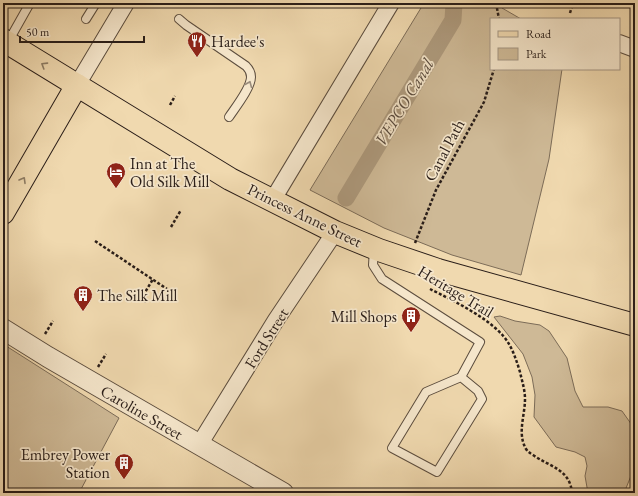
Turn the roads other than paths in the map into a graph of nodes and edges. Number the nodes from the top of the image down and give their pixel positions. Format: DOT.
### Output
graph roads {
  1 [pos="30,3"];
  2 [pos="96,3"];
  3 [pos="126,3"];
  4 [pos="392,3"];
  5 [pos="86,19"];
  6 [pos="178,19"];
  7 [pos="5,41"];
  8 [pos="620,43"];
  9 [pos="635,49"];
  10 [pos="77,85"];
  11 [pos="111,106"];
  12 [pos="229,117"];
  13 [pos="47,137"];
  14 [pos="272,201"];
  15 [pos="3,214"];
  16 [pos="335,232"];
  17 [pos="374,248"];
  18 [pos="635,326"];
  19 [pos="3,329"];
  20 [pos="461,377"];
  21 [pos="199,445"];
  22 [pos="283,493"];
  1 -- 7 [label="lane"];
  2 -- 5 [label="lane"];
  3 -- 10 [label="street"];
  4 -- 14 [label="street"];
  12 -- 6 [label="lane, one-way"];
  10 -- 7 [label="main road, Princess Anne Street, one-way"];
  8 -- 9 [label="street"];
  10 -- 11 [label="main road, Princess Anne Street"];
  10 -- 13 [label="main road"];
  11 -- 13 [label="main road"];
  11 -- 14 [label="main road, Princess Anne Street"];
  15 -- 13 [label="main road, one-way"];
  14 -- 16 [label="main road, Princess Anne Street"];
  16 -- 17 [label="main road, Princess Anne Street"];
  16 -- 21 [label="street, Ford Street"];
  17 -- 18 [label="main road, Princess Anne Street"];
  17 -- 20 [label="lane"];
  19 -- 21 [label="street, Caroline Street"];
  20 -- 20 [label="lane"];
  21 -- 22 [label="street, Caroline Street"];
}
